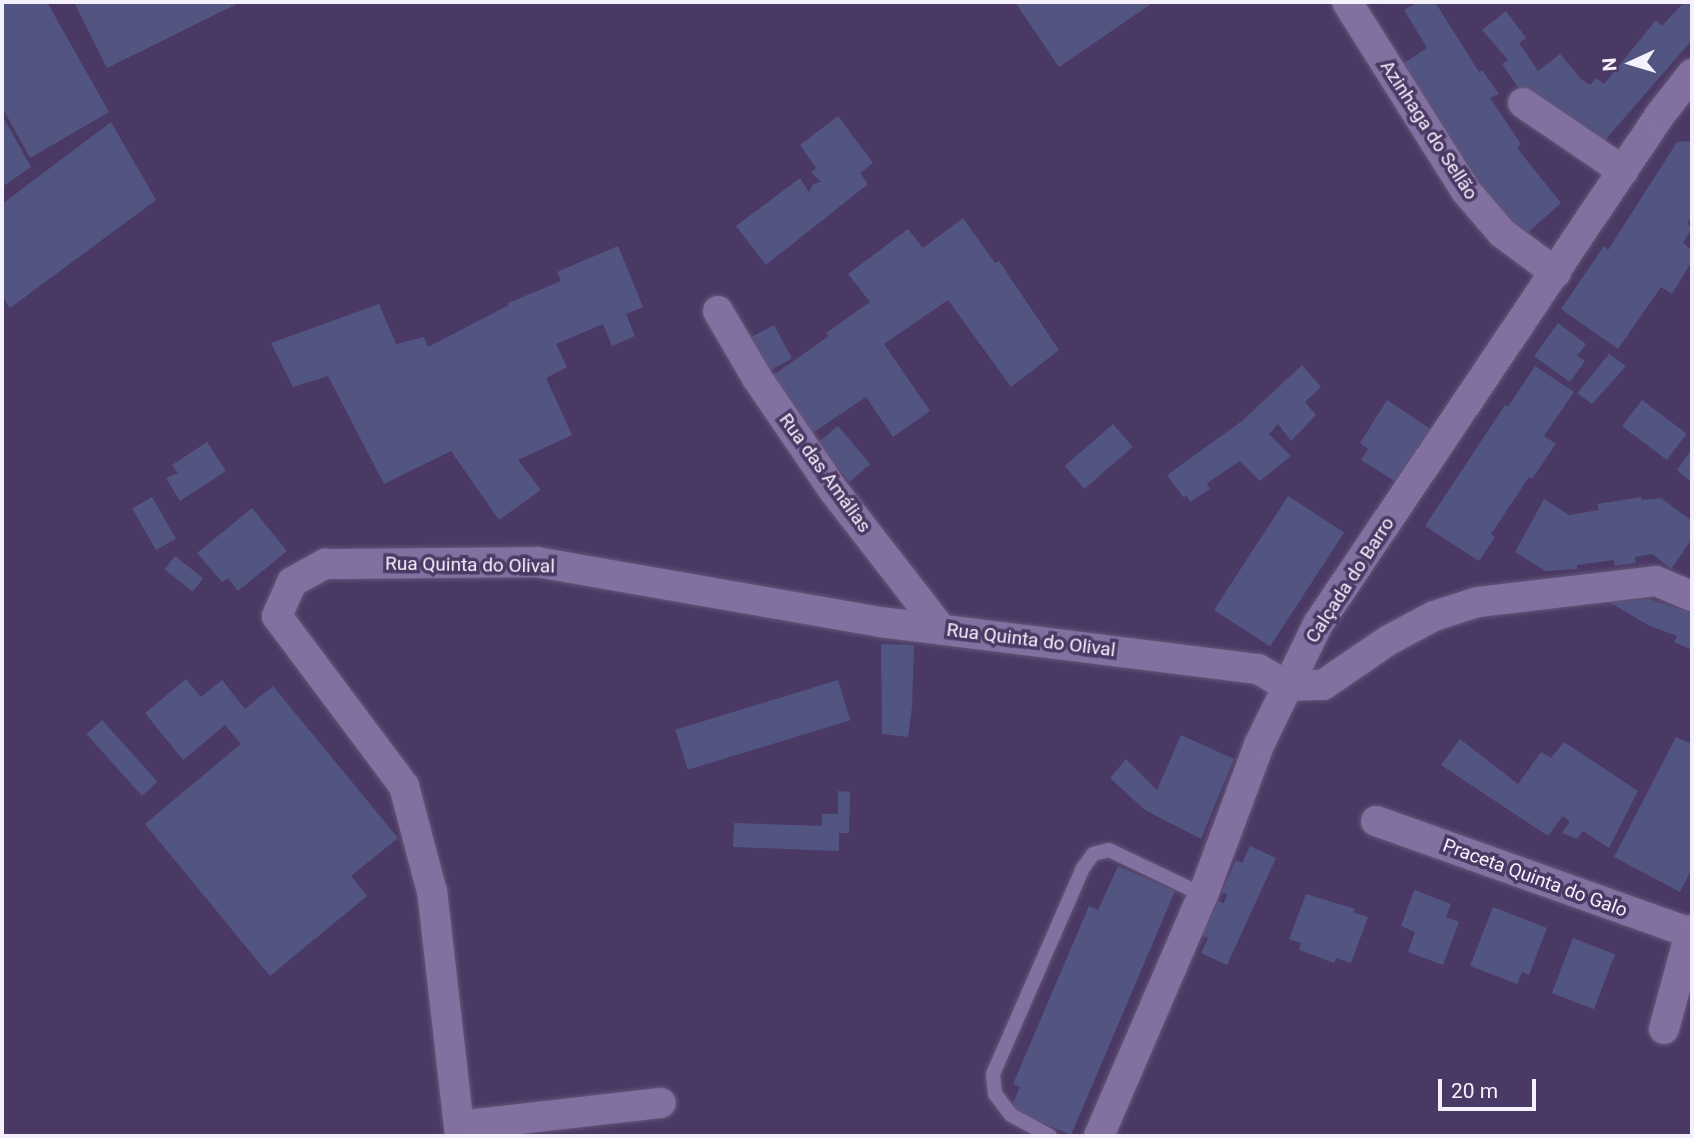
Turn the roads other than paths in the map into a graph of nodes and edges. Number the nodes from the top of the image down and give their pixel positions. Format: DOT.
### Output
graph roads {
  1 [pos="1347,2"];
  2 [pos="1692,74"];
  3 [pos="1523,103"];
  4 [pos="1623,171"];
  5 [pos="1556,273"];
  6 [pos="718,311"];
  7 [pos="1692,597"];
  8 [pos="941,629"];
  9 [pos="1287,686"];
  10 [pos="1376,821"];
  11 [pos="1203,895"];
  12 [pos="1691,932"];
  13 [pos="1664,1028"];
  14 [pos="661,1103"];
  15 [pos="463,1136"];
  16 [pos="1050,1136"];
  17 [pos="1099,1136"];
  1 -- 5 [label="street, Azinhaga do Sellão"];
  2 -- 4 [label="street, Calçada do Barro"];
  3 -- 4 [label="street"];
  4 -- 5 [label="street, Calçada do Barro"];
  5 -- 9 [label="street, Calçada do Barro"];
  6 -- 8 [label="street, Rua das Amálias"];
  7 -- 9 [label="street"];
  8 -- 9 [label="street, Rua Quinta do Olival"];
  8 -- 15 [label="street, Rua Quinta do Olival"];
  9 -- 11 [label="street, Calçada do Barro"];
  10 -- 12 [label="street, Praceta Quinta do Galo"];
  11 -- 16 [label="lane"];
  11 -- 17 [label="street, Calçada do Barro"];
  12 -- 13 [label="street"];
  14 -- 15 [label="street"];
}
